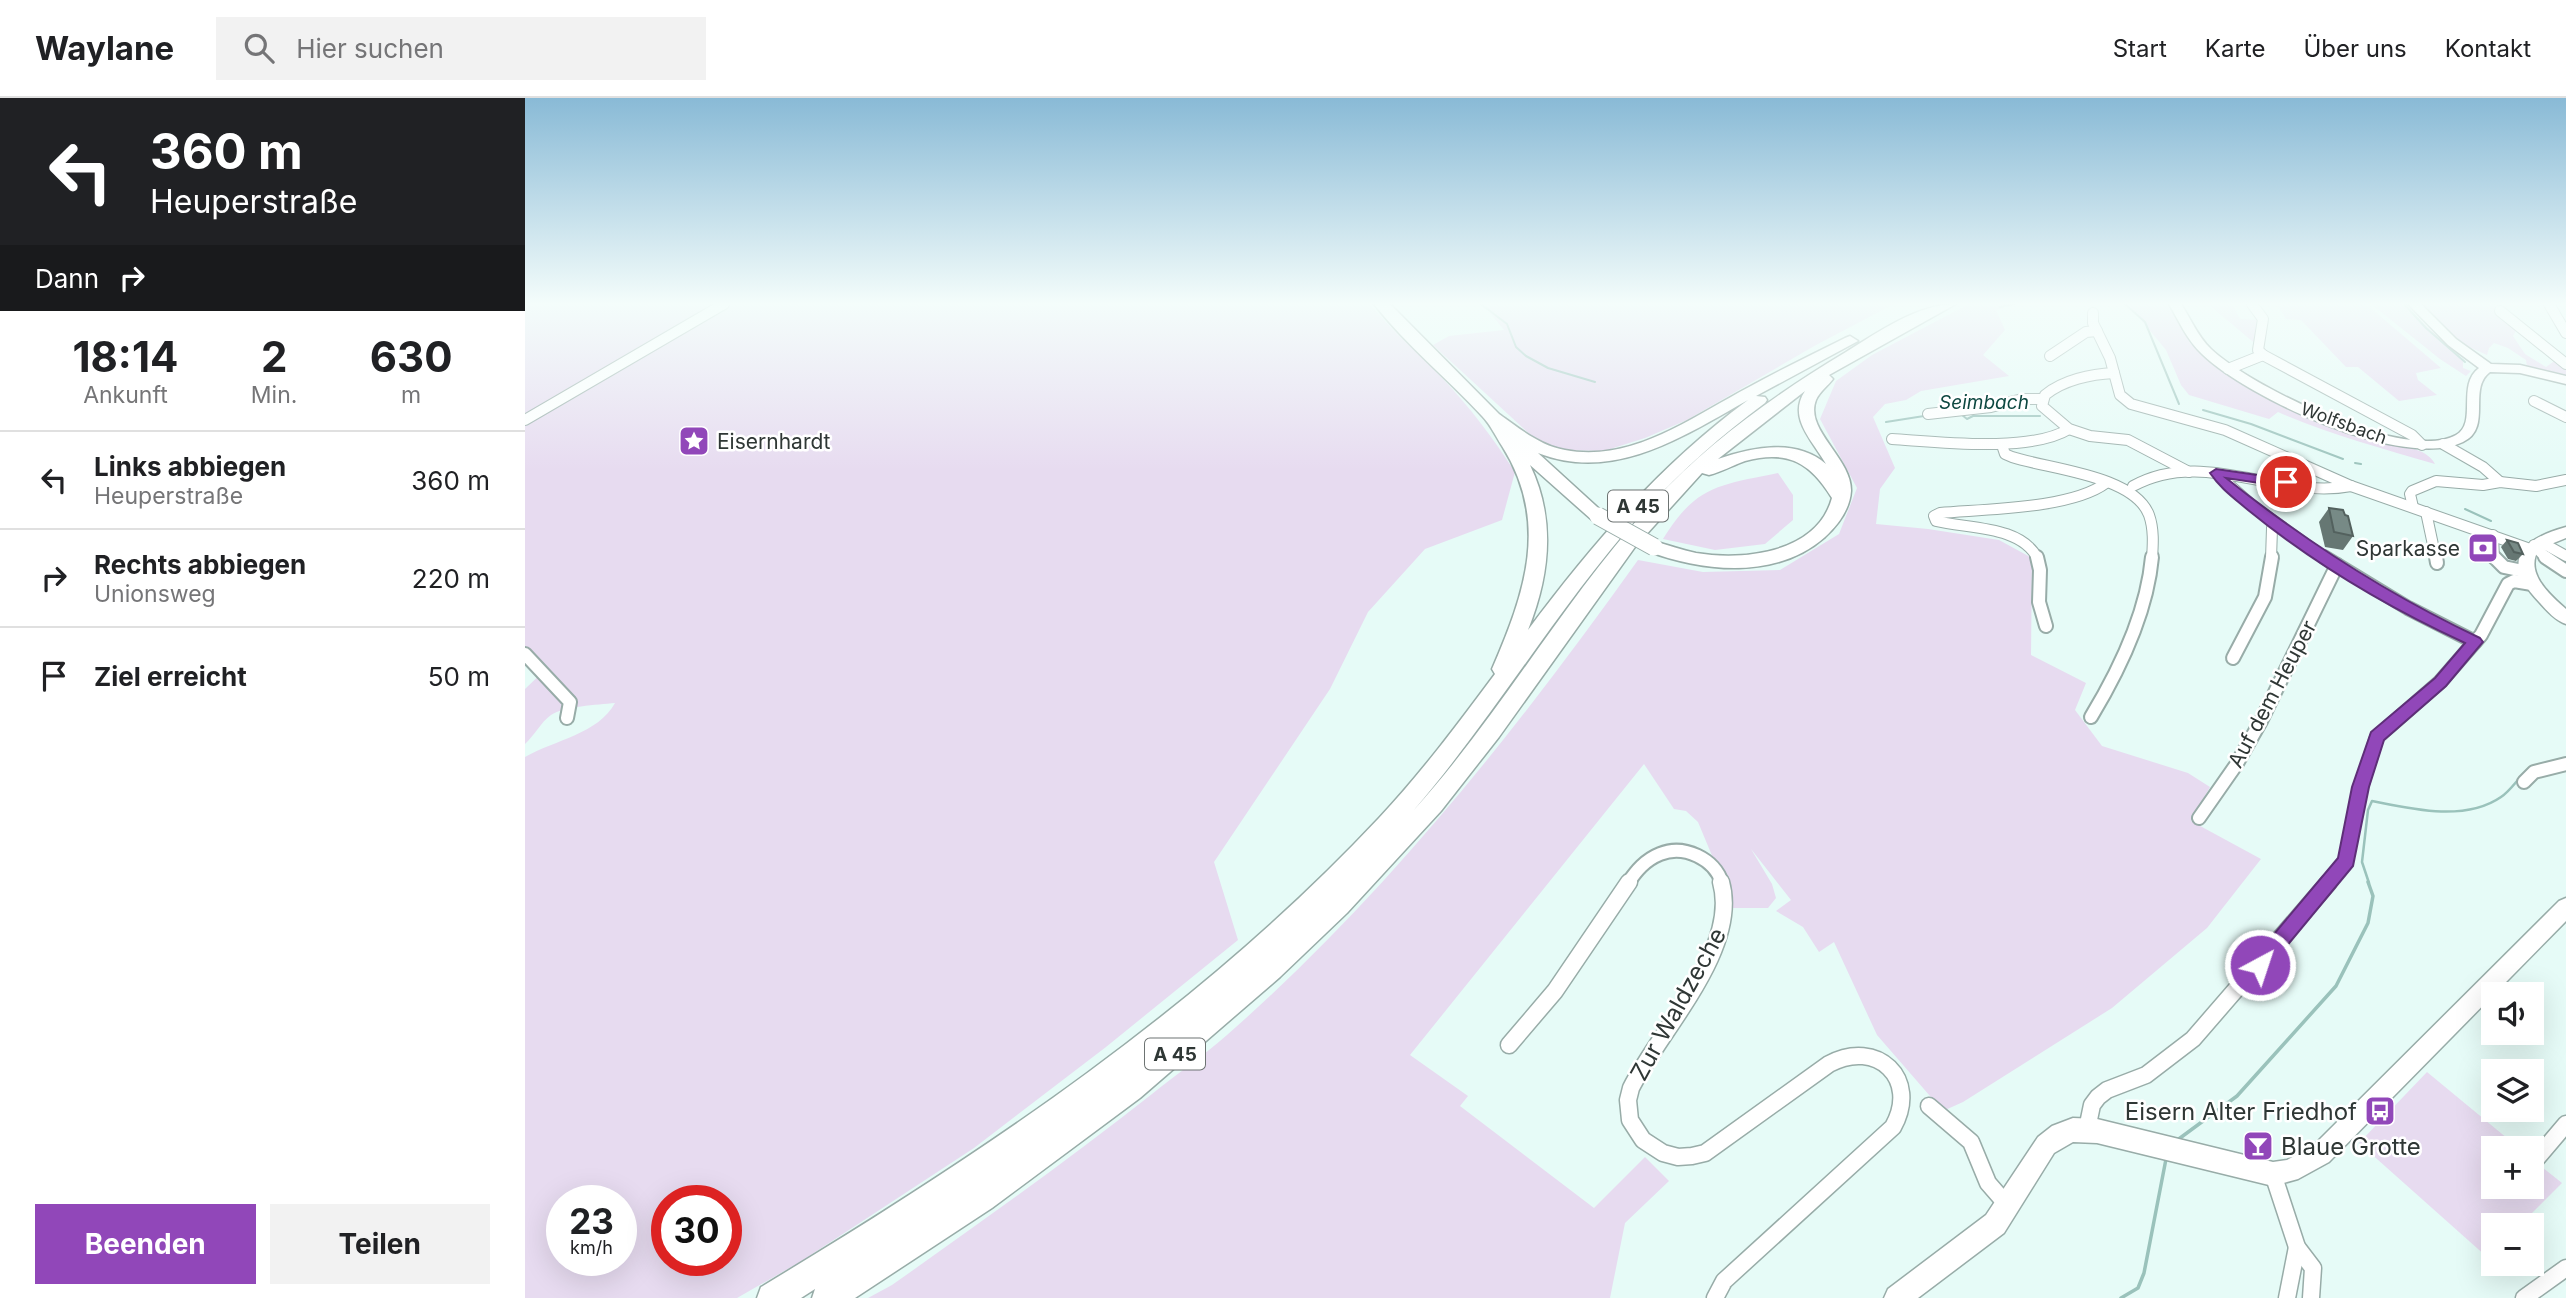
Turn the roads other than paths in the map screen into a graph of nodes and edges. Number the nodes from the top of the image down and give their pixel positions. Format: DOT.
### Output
graph roads {
  1 [pos="629,360"];
  2 [pos="1436,360"];
  3 [pos="1814,360"];
  4 [pos="1818,360"];
  5 [pos="1843,360"];
  6 [pos="1849,360"];
  7 [pos="2109,360"];
  8 [pos="2218,360"];
  9 [pos="2250,360"];
  10 [pos="2272,360"];
  11 [pos="2480,360"];
  12 [pos="2493,368"];
  13 [pos="2228,369"];
  14 [pos="2114,373"];
  15 [pos="2566,380"];
  16 [pos="2043,400"];
  17 [pos="2534,401"];
  18 [pos="1928,414"];
  19 [pos="1491,416"];
  20 [pos="2566,417"];
  21 [pos="525,421"];
  22 [pos="2069,429"];
  23 [pos="1892,439"];
  24 [pos="2443,444"];
  25 [pos="2003,445"];
  26 [pos="2422,445"];
  27 [pos="2189,472"];
  28 [pos="2216,473"];
  29 [pos="2566,480"];
  30 [pos="2501,481"];
  31 [pos="2105,483"];
  32 [pos="2133,486"];
  33 [pos="2351,486"];
  34 [pos="1674,491"];
  35 [pos="1840,502"];
  36 [pos="2413,507"];
  37 [pos="2425,512"];
  38 [pos="2275,524"];
  39 [pos="2566,532"];
  40 [pos="2493,536"];
  41 [pos="2535,545"];
  42 [pos="2566,556"];
  43 [pos="2437,563"];
  44 [pos="2337,565"];
  45 [pos="2566,571"];
  46 [pos="2530,578"];
  47 [pos="2566,618"];
  48 [pos="2046,626"];
  49 [pos="2475,642"];
  50 [pos="525,654"];
  51 [pos="2233,658"];
  52 [pos="1486,705"];
  53 [pos="2091,717"];
  54 [pos="567,718"];
  55 [pos="2566,764"];
  56 [pos="2524,782"];
  57 [pos="2199,818"];
  58 [pos="2566,907"];
  59 [pos="1509,1045"];
  60 [pos="1929,1105"];
  61 [pos="2566,1124"];
  62 [pos="2087,1129"];
  63 [pos="2544,1150"];
  64 [pos="2273,1174"];
  65 [pos="2008,1206"];
  66 [pos="2297,1247"];
  67 [pos="2566,1268"];
  68 [pos="772,1298"];
  69 [pos="827,1298"];
  70 [pos="1715,1298"];
  71 [pos="1897,1298"];
  72 [pos="2287,1298"];
  73 [pos="2311,1298"];
  74 [pos="2524,1298"];
  1 -- 21 [label="street"];
  2 -- 19 [label="highway"];
  3 -- 19 [label="highway"];
  4 -- 52 [label="highway, A 45"];
  5 -- 34 [label="highway, A 45"];
  6 -- 35 [label="highway"];
  7 -- 14 [label="street"];
  8 -- 13 [label="main road, Wolfsbach"];
  9 -- 13 [label="street"];
  10 -- 26 [label="street"];
  11 -- 12 [label="main road"];
  12 -- 15 [label="main road"];
  12 -- 24 [label="main road, Wolfsbach"];
  13 -- 26 [label="main road, Wolfsbach"];
  14 -- 16 [label="street"];
  14 -- 33 [label="street"];
  16 -- 18 [label="street"];
  16 -- 22 [label="street"];
  17 -- 20 [label="street"];
  19 -- 35 [label="highway, bridge"];
  19 -- 52 [label="highway"];
  22 -- 25 [label="street"];
  22 -- 27 [label="street"];
  23 -- 25 [label="street"];
  24 -- 26 [label="main road, Wolfsbach"];
  24 -- 30 [label="street"];
  25 -- 31 [label="street"];
  27 -- 28 [label="street"];
  27 -- 32 [label="street"];
  28 -- 33 [label="street"];
  28 -- 38 [label="street"];
  29 -- 30 [label="street"];
  30 -- 36 [label="street"];
  31 -- 48 [label="street"];
  31 -- 53 [label="street"];
  33 -- 36 [label="street"];
  34 -- 35 [label="highway"];
  34 -- 69 [label="highway, A 45"];
  36 -- 37 [label="street"];
  37 -- 40 [label="street"];
  37 -- 43 [label="street"];
  38 -- 44 [label="street"];
  38 -- 51 [label="street"];
  39 -- 41 [label="main road"];
  40 -- 41 [label="street"];
  40 -- 46 [label="street"];
  41 -- 42 [label="street"];
  41 -- 45 [label="street"];
  41 -- 46 [label="main road"];
  44 -- 49 [label="street"];
  44 -- 57 [label="street, Auf dem Heuper"];
  46 -- 47 [label="main road"];
  46 -- 49 [label="street"];
  49 -- 62 [label="street"];
  50 -- 54 [label="street"];
  52 -- 68 [label="highway, A 45"];
  55 -- 56 [label="street"];
  58 -- 64 [label="main road"];
  59 -- 70 [label="street, Zur Waldzeche"];
  60 -- 65 [label="street"];
  61 -- 63 [label="street"];
  62 -- 64 [label="main road"];
  62 -- 65 [label="main road"];
  64 -- 66 [label="street"];
  65 -- 71 [label="main road"];
  66 -- 72 [label="street"];
  66 -- 73 [label="street"];
  67 -- 74 [label="street"];
}
